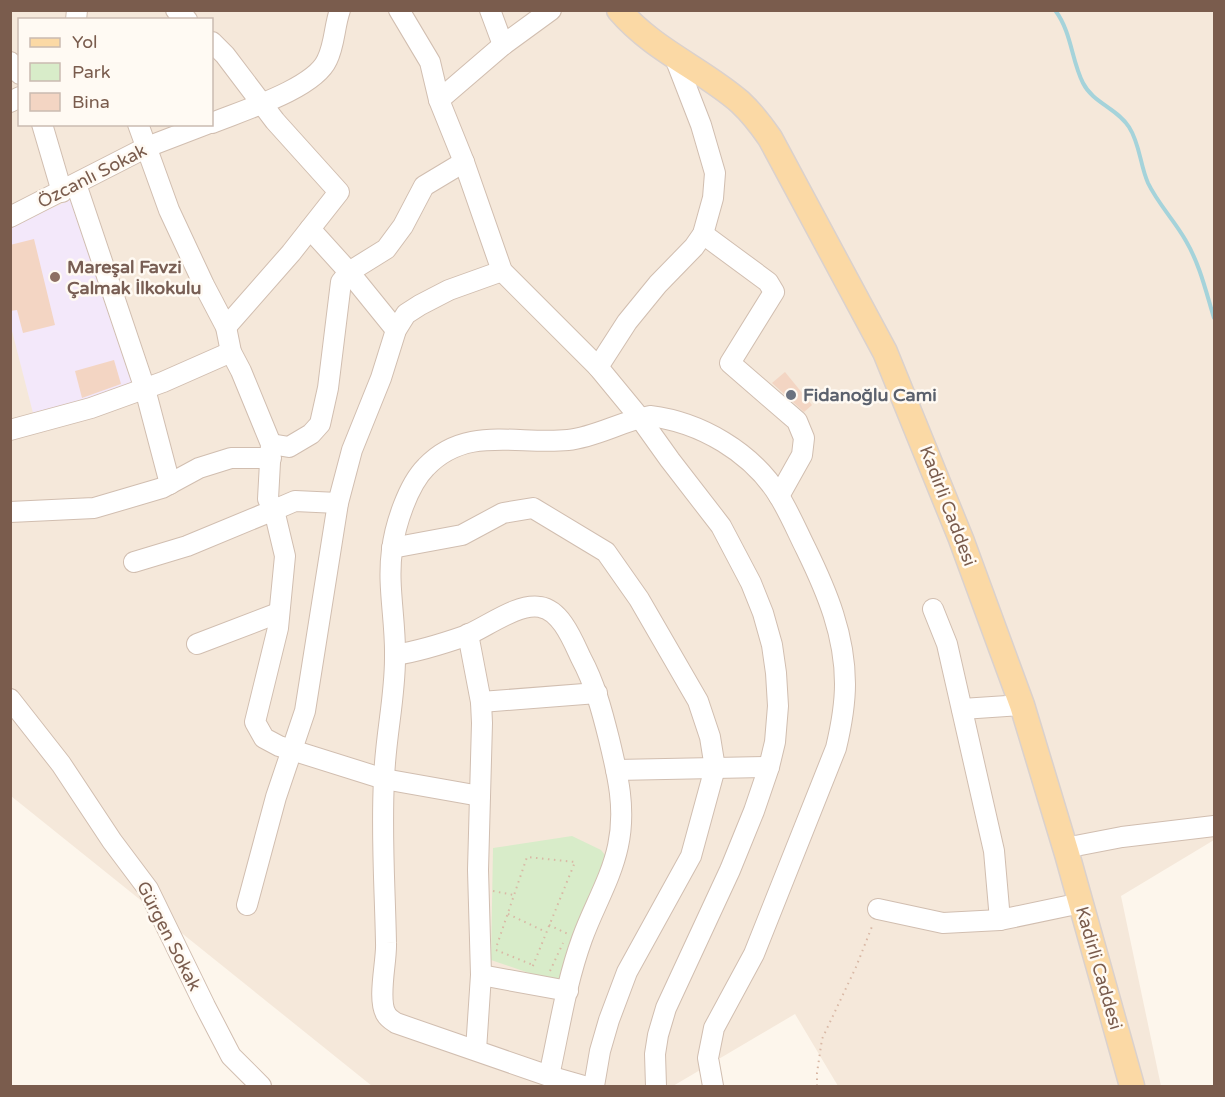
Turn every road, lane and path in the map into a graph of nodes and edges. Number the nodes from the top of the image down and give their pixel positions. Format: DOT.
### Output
graph roads {
  1 [pos="339,10"];
  2 [pos="399,10"];
  3 [pos="490,10"];
  4 [pos="551,10"];
  5 [pos="619,10"];
  6 [pos="213,43"];
  7 [pos="503,45"];
  8 [pos="675,58"];
  9 [pos="439,100"];
  10 [pos="262,103"];
  11 [pos="213,123"];
  12 [pos="43,126"];
  13 [pos="139,126"];
  14 [pos="202,126"];
  15 [pos="147,147"];
  16 [pos="464,162"];
  17 [pos="69,188"];
  18 [pos="10,217"];
  19 [pos="310,229"];
  20 [pos="703,234"];
  21 [pos="502,271"];
  22 [pos="349,272"];
  23 [pos="226,327"];
  24 [pos="396,330"];
  25 [pos="231,352"];
  26 [pos="598,367"];
  27 [pos="145,389"];
  28 [pos="640,418"];
  29 [pos="10,430"];
  30 [pos="271,451"];
  31 [pos="170,484"];
  32 [pos="779,496"];
  33 [pos="338,503"];
  34 [pos="274,510"];
  35 [pos="10,512"];
  36 [pos="392,548"];
  37 [pos="134,562"];
  38 [pos="933,609"];
  39 [pos="278,613"];
  40 [pos="468,634"];
  41 [pos="197,644"];
  42 [pos="395,655"];
  43 [pos="597,693"];
  44 [pos="10,699"];
  45 [pos="481,702"];
  46 [pos="1022,705"];
  47 [pos="962,709"];
  48 [pos="291,750"];
  49 [pos="715,768"];
  50 [pos="769,768"];
  51 [pos="616,770"];
  52 [pos="384,779"];
  53 [pos="480,796"];
  54 [pos="1215,826"];
  55 [pos="1065,848"];
  56 [pos="479,888"];
  57 [pos="514,895"];
  58 [pos="1081,903"];
  59 [pos="247,905"];
  60 [pos="878,909"];
  61 [pos="507,914"];
  62 [pos="1000,920"];
  63 [pos="548,925"];
  64 [pos="546,933"];
  65 [pos="582,941"];
  66 [pos="533,965"];
  67 [pos="531,971"];
  68 [pos="481,975"];
  69 [pos="568,991"];
  70 [pos="477,1050"];
  71 [pos="549,1076"];
  72 [pos="261,1086"];
  73 [pos="585,1086"];
  74 [pos="594,1086"];
  75 [pos="656,1086"];
  76 [pos="713,1086"];
  77 [pos="817,1086"];
  78 [pos="1132,1086"];
  1 -- 10 [label="street"];
  2 -- 9 [label="street"];
  3 -- 7 [label="street"];
  4 -- 7 [label="street"];
  5 -- 8 [label="main road, Kadirli Caddesi"];
  6 -- 10 [label="street"];
  7 -- 9 [label="street"];
  8 -- 20 [label="street"];
  8 -- 46 [label="main road, Kadirli Caddesi"];
  9 -- 16 [label="street"];
  10 -- 11 [label="street"];
  10 -- 19 [label="street"];
  12 -- 17 [label="street"];
  13 -- 15 [label="street"];
  14 -- 15 [label="street, Özcanlı Sokak"];
  15 -- 17 [label="street, Özcanlı Sokak"];
  15 -- 23 [label="street"];
  16 -- 21 [label="street"];
  16 -- 22 [label="street"];
  17 -- 18 [label="street, Özcanlı Sokak"];
  17 -- 27 [label="street"];
  19 -- 22 [label="street"];
  19 -- 23 [label="street"];
  20 -- 26 [label="street"];
  20 -- 32 [label="street"];
  21 -- 24 [label="street"];
  21 -- 26 [label="street"];
  22 -- 24 [label="street"];
  22 -- 30 [label="street"];
  23 -- 25 [label="street"];
  24 -- 33 [label="street"];
  25 -- 27 [label="street"];
  25 -- 30 [label="street"];
  26 -- 28 [label="street"];
  27 -- 29 [label="street"];
  27 -- 31 [label="street"];
  28 -- 32 [label="street"];
  28 -- 36 [label="street"];
  28 -- 50 [label="street"];
  30 -- 31 [label="street"];
  30 -- 34 [label="street"];
  31 -- 35 [label="street"];
  32 -- 76 [label="street"];
  33 -- 34 [label="street"];
  33 -- 48 [label="street"];
  34 -- 37 [label="street"];
  34 -- 39 [label="street"];
  36 -- 42 [label="street"];
  36 -- 49 [label="street"];
  38 -- 47 [label="street"];
  39 -- 41 [label="street"];
  39 -- 48 [label="street"];
  40 -- 42 [label="street"];
  40 -- 43 [label="street"];
  40 -- 45 [label="street"];
  42 -- 52 [label="street"];
  43 -- 45 [label="street"];
  43 -- 51 [label="street"];
  44 -- 72 [label="street, Gürgen Sokak"];
  45 -- 53 [label="street"];
  46 -- 47 [label="street"];
  46 -- 55 [label="main road, Kadirli Caddesi"];
  47 -- 62 [label="street"];
  48 -- 52 [label="street"];
  48 -- 59 [label="street"];
  49 -- 50 [label="street"];
  49 -- 51 [label="street"];
  49 -- 74 [label="street"];
  50 -- 75 [label="street"];
  51 -- 65 [label="street"];
  52 -- 53 [label="street"];
  52 -- 70 [label="street"];
  53 -- 56 [label="street"];
  54 -- 55 [label="street"];
  55 -- 58 [label="main road, Kadirli Caddesi"];
  56 -- 57 [label="path"];
  56 -- 68 [label="street"];
  57 -- 61 [label="path"];
  57 -- 63 [label="path"];
  58 -- 62 [label="street"];
  58 -- 78 [label="main road, Kadirli Caddesi"];
  60 -- 62 [label="street"];
  60 -- 77 [label="path"];
  61 -- 64 [label="path"];
  61 -- 66 [label="path"];
  63 -- 64 [label="path"];
  63 -- 65 [label="path"];
  64 -- 66 [label="path"];
  65 -- 69 [label="street"];
  66 -- 67 [label="path"];
  68 -- 69 [label="street"];
  68 -- 70 [label="street"];
  69 -- 71 [label="street"];
  70 -- 71 [label="street"];
  71 -- 73 [label="street"];
}
